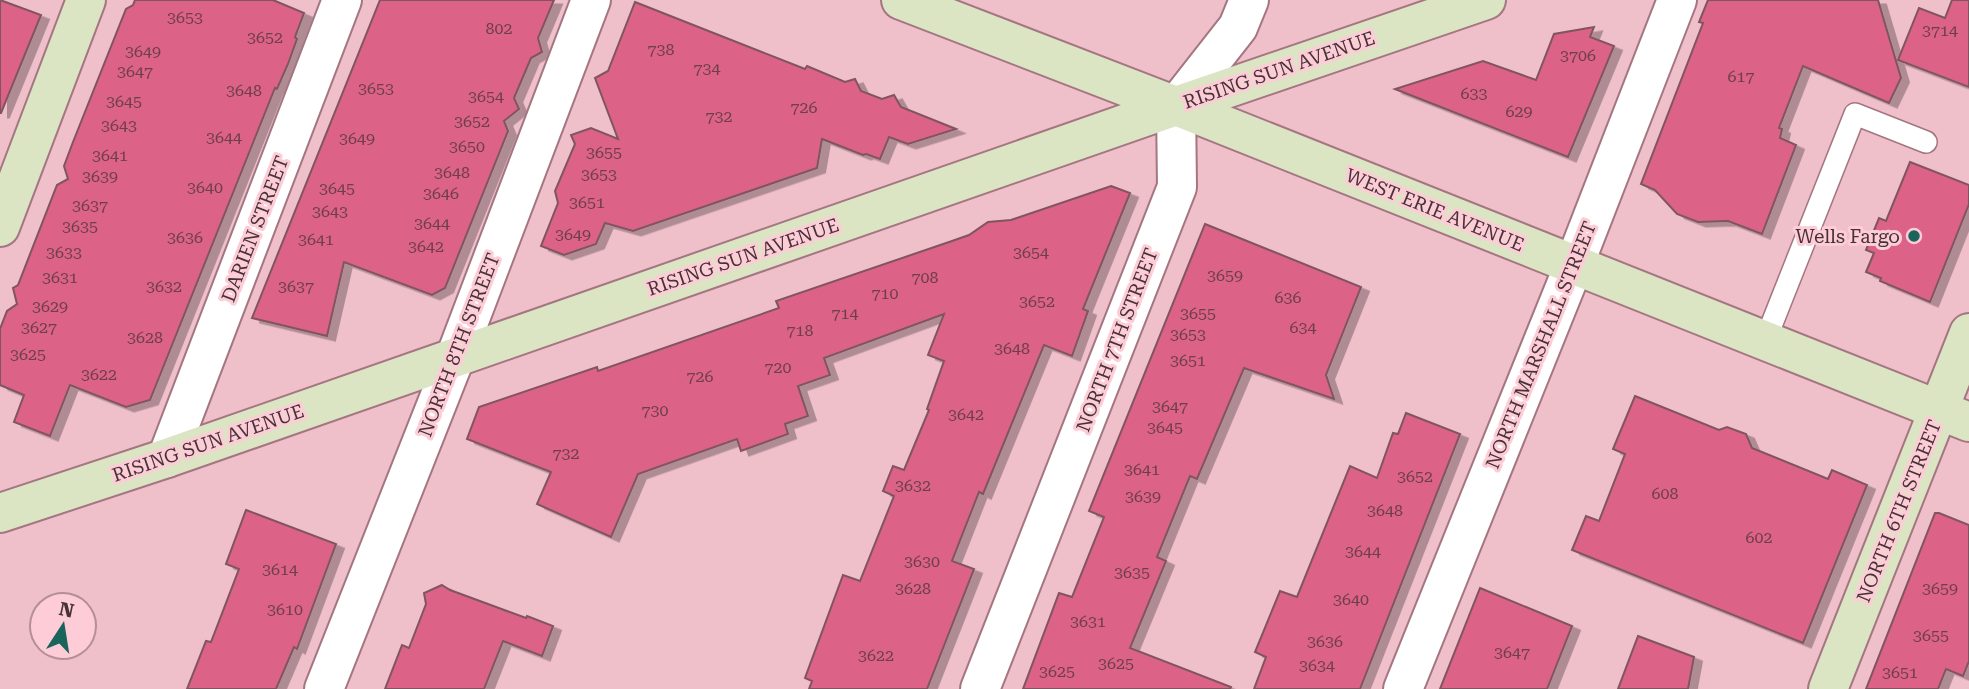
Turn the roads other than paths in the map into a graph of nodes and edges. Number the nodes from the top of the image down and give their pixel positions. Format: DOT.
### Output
graph roads {
  1 [pos="86,0"];
  2 [pos="342,0"];
  3 [pos="591,0"];
  4 [pos="1249,0"];
  5 [pos="1486,0"];
  6 [pos="1677,0"];
  7 [pos="913,2"];
  8 [pos="1176,106"];
  9 [pos="1926,142"];
  10 [pos="0,227"];
  11 [pos="1574,265"];
  12 [pos="1969,333"];
  13 [pos="1765,341"];
  14 [pos="454,358"];
  15 [pos="1954,416"];
  16 [pos="167,457"];
  17 [pos="0,513"];
  18 [pos="324,689"];
  19 [pos="979,689"];
  20 [pos="1403,689"];
  21 [pos="1828,689"];
  1 -- 10 [label="street"];
  2 -- 16 [label="street, DARIEN STREET"];
  3 -- 14 [label="street, NORTH 8TH STREET"];
  4 -- 8 [label="street"];
  5 -- 8 [label="street, RISING SUN AVENUE"];
  6 -- 11 [label="street, NORTH MARSHALL STREET"];
  7 -- 8 [label="street, WEST ERIE AVENUE"];
  8 -- 11 [label="street, WEST ERIE AVENUE"];
  8 -- 14 [label="street, RISING SUN AVENUE"];
  8 -- 19 [label="street, NORTH 7TH STREET"];
  9 -- 13 [label="lane"];
  11 -- 13 [label="street, WEST ERIE AVENUE"];
  11 -- 20 [label="street, NORTH MARSHALL STREET"];
  12 -- 15 [label="street, NORTH 6TH STREET"];
  13 -- 15 [label="street, WEST ERIE AVENUE"];
  14 -- 16 [label="street, RISING SUN AVENUE"];
  14 -- 18 [label="street, NORTH 8TH STREET"];
  15 -- 21 [label="street, NORTH 6TH STREET"];
  16 -- 17 [label="street, RISING SUN AVENUE"];
}
